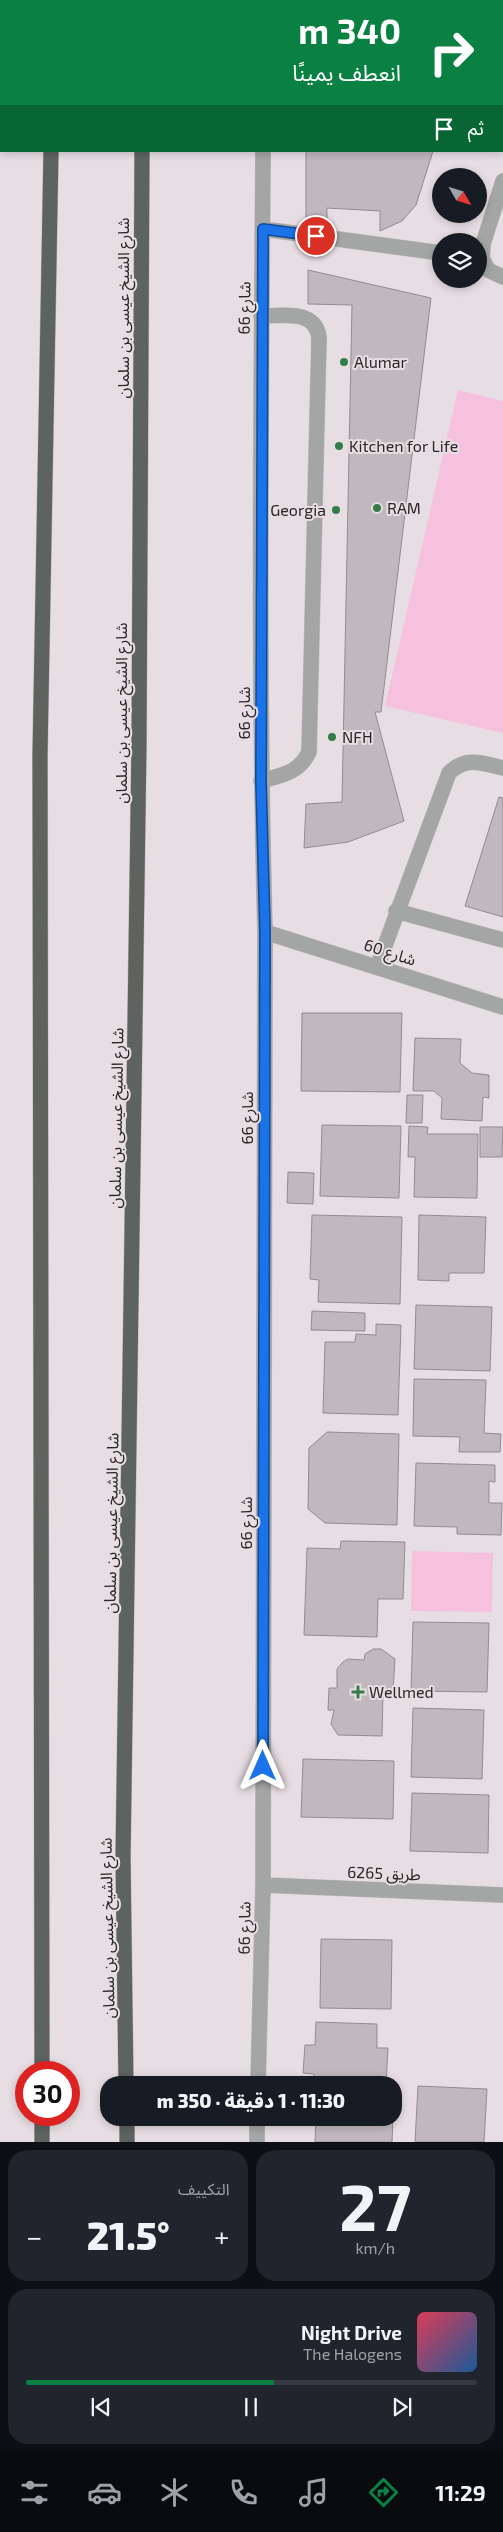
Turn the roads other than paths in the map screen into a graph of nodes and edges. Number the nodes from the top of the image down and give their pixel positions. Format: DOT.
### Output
graph roads {
  1 [pos="51,152"];
  2 [pos="142,152"];
  3 [pos="263,152"];
  4 [pos="503,181"];
  5 [pos="263,229"];
  6 [pos="486,233"];
  7 [pos="432,251"];
  8 [pos="487,268"];
  9 [pos="503,277"];
  10 [pos="261,316"];
  11 [pos="503,768"];
  12 [pos="261,781"];
  13 [pos="396,911"];
  14 [pos="265,932"];
  15 [pos="503,940"];
  16 [pos="377,966"];
  17 [pos="503,1007"];
  18 [pos="263,1885"];
  19 [pos="503,1895"];
  20 [pos="42,2061"];
  21 [pos="126,2076"];
  22 [pos="258,2076"];
  23 [pos="42,2126"];
  24 [pos="127,2126"];
  25 [pos="257,2126"];
  26 [pos="42,2142"];
  27 [pos="127,2142"];
  28 [pos="256,2142"];
  1 -- 20 [label="highway"];
  2 -- 21 [label="highway, شارع الشيخ عيسى بن سلمان"];
  3 -- 5 [label="street, شارع 66"];
  4 -- 6 [label="street"];
  5 -- 7 [label="street"];
  5 -- 10 [label="street, شارع 66"];
  8 -- 9 [label="street"];
  10 -- 12 [label="street, شارع 66"];
  10 -- 12 [label="street"];
  11 -- 13 [label="street"];
  12 -- 14 [label="street, شارع 66"];
  13 -- 15 [label="street"];
  13 -- 16 [label="street"];
  14 -- 16 [label="street, شارع 60"];
  14 -- 18 [label="street, شارع 66"];
  16 -- 17 [label="street, شارع 60"];
  18 -- 19 [label="street, طريق 6265"];
  18 -- 22 [label="street, شارع 66"];
  23 -- 26 [label="highway"];
  24 -- 27 [label="highway"];
  25 -- 28 [label="street"];
}
